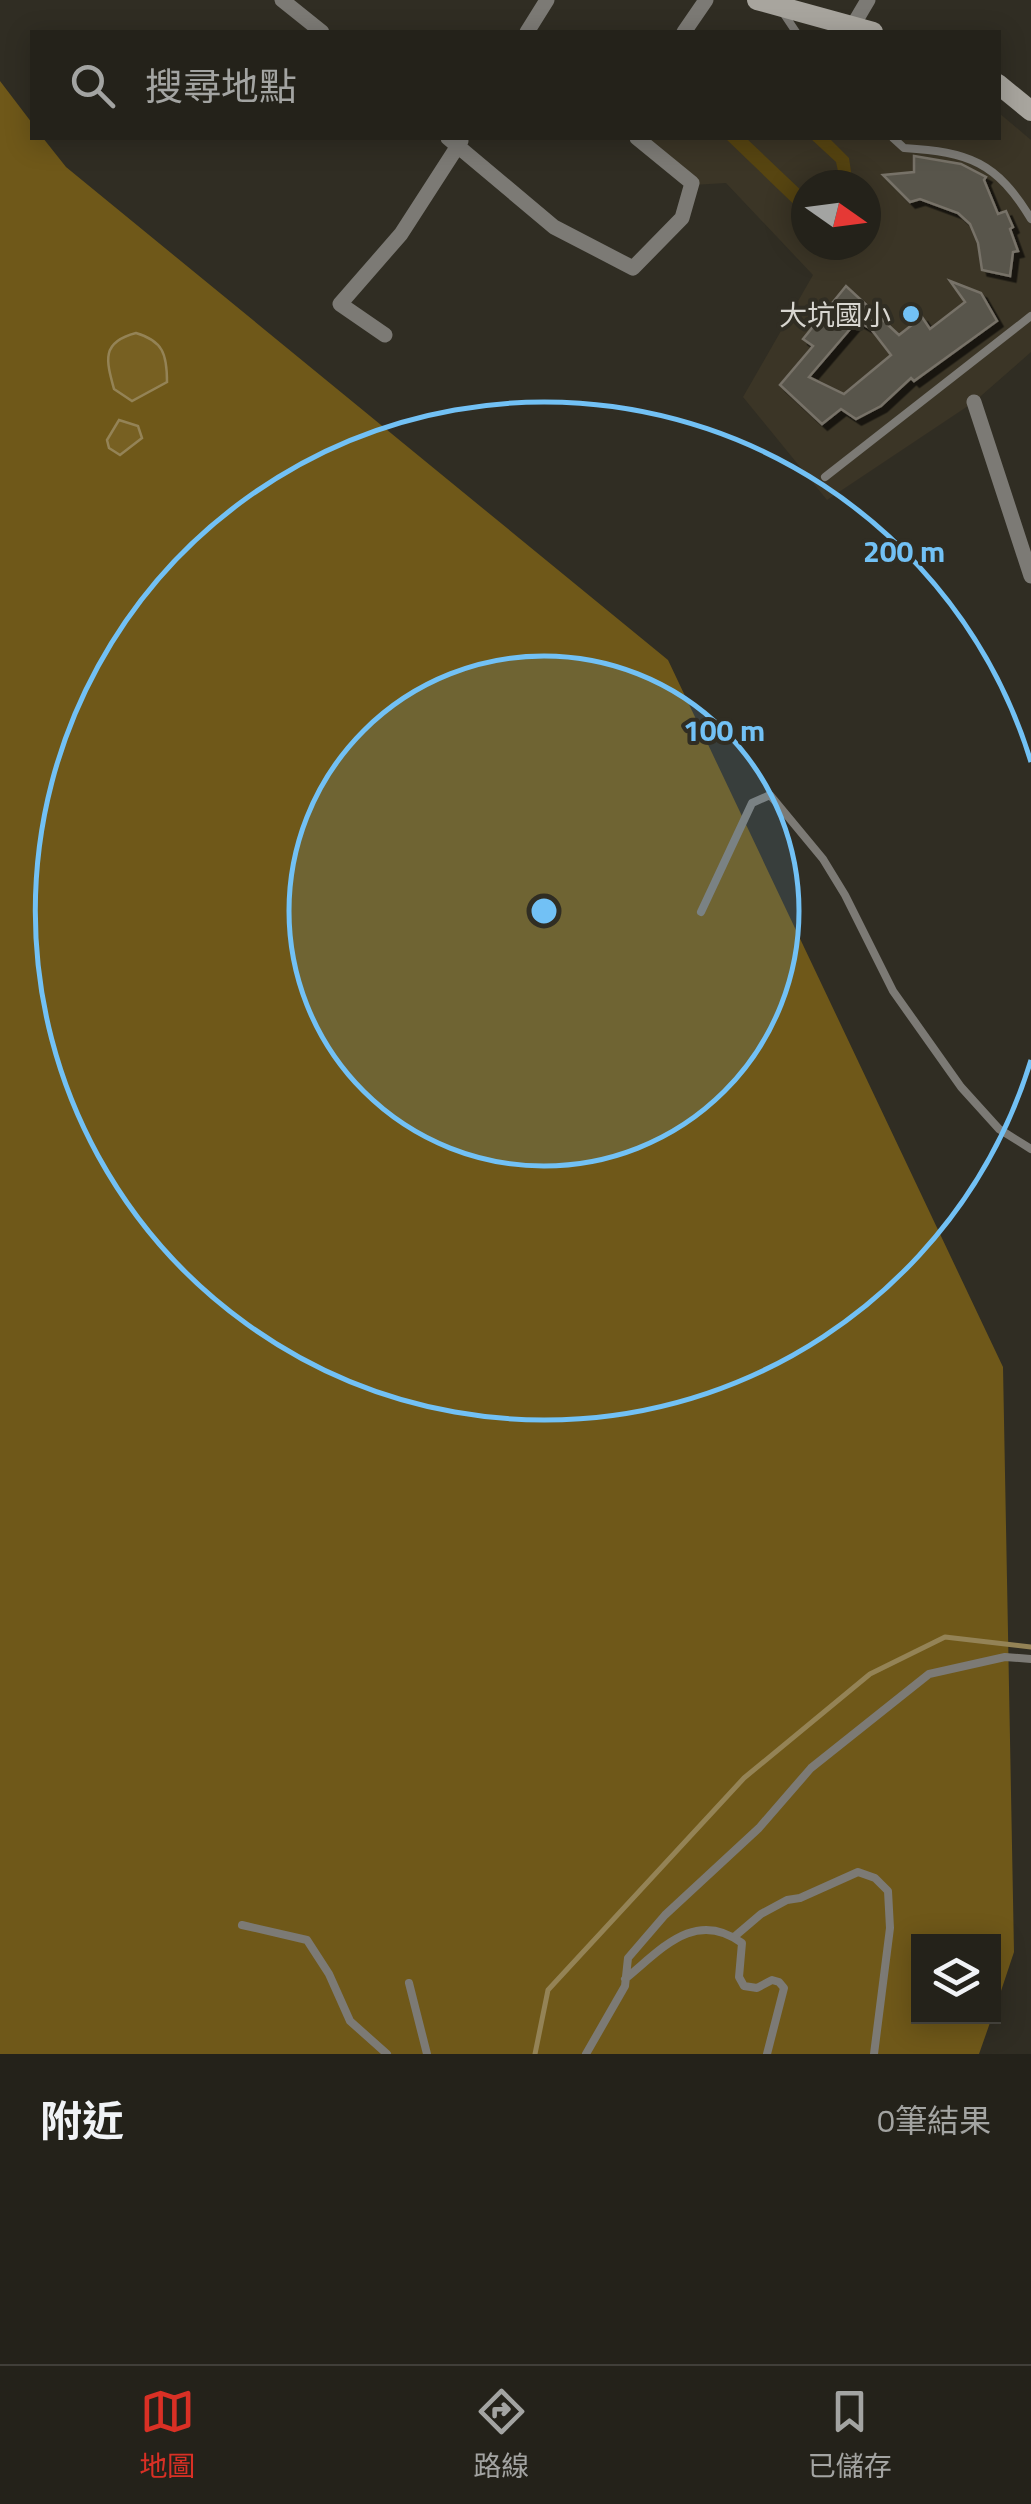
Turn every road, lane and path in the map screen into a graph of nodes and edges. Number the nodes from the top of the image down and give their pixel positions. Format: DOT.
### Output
graph roads {
  1 [pos="282,0"];
  2 [pos="547,0"];
  3 [pos="706,0"];
  4 [pos="757,0"];
  5 [pos="868,0"];
  6 [pos="778,6"];
  7 [pos="852,26"];
  8 [pos="320,30"];
  9 [pos="528,30"];
  10 [pos="685,30"];
  11 [pos="795,30"];
  12 [pos="866,30"];
  13 [pos="1001,86"];
  14 [pos="1031,111"];
  15 [pos="456,140"];
  16 [pos="640,140"];
  17 [pos="895,140"];
  18 [pos="1031,219"];
  19 [pos="1031,316"];
  20 [pos="385,335"];
  21 [pos="974,402"];
  22 [pos="825,476"];
  23 [pos="1031,576"];
  24 [pos="701,912"];
  25 [pos="1031,1148"];
  26 [pos="1031,1659"];
  27 [pos="242,1925"];
  28 [pos="734,1938"];
  29 [pos="626,1979"];
  30 [pos="409,1983"];
  31 [pos="387,2054"];
  32 [pos="427,2054"];
  33 [pos="586,2054"];
  34 [pos="766,2054"];
  35 [pos="874,2054"];
  1 -- 8 [label="street"];
  2 -- 9 [label="street"];
  3 -- 10 [label="street"];
  4 -- 6 [label="main road"];
  5 -- 7 [label="street"];
  6 -- 7 [label="main road"];
  6 -- 11 [label="lane"];
  7 -- 12 [label="main road"];
  13 -- 14 [label="main road"];
  15 -- 16 [label="street"];
  15 -- 20 [label="street"];
  17 -- 18 [label="lane"];
  19 -- 22 [label="lane"];
  21 -- 23 [label="street"];
  24 -- 25 [label="lane"];
  26 -- 29 [label="lane"];
  27 -- 31 [label="lane"];
  28 -- 29 [label="lane"];
  28 -- 34 [label="lane"];
  28 -- 35 [label="lane"];
  29 -- 33 [label="lane"];
  30 -- 32 [label="lane"];
}
